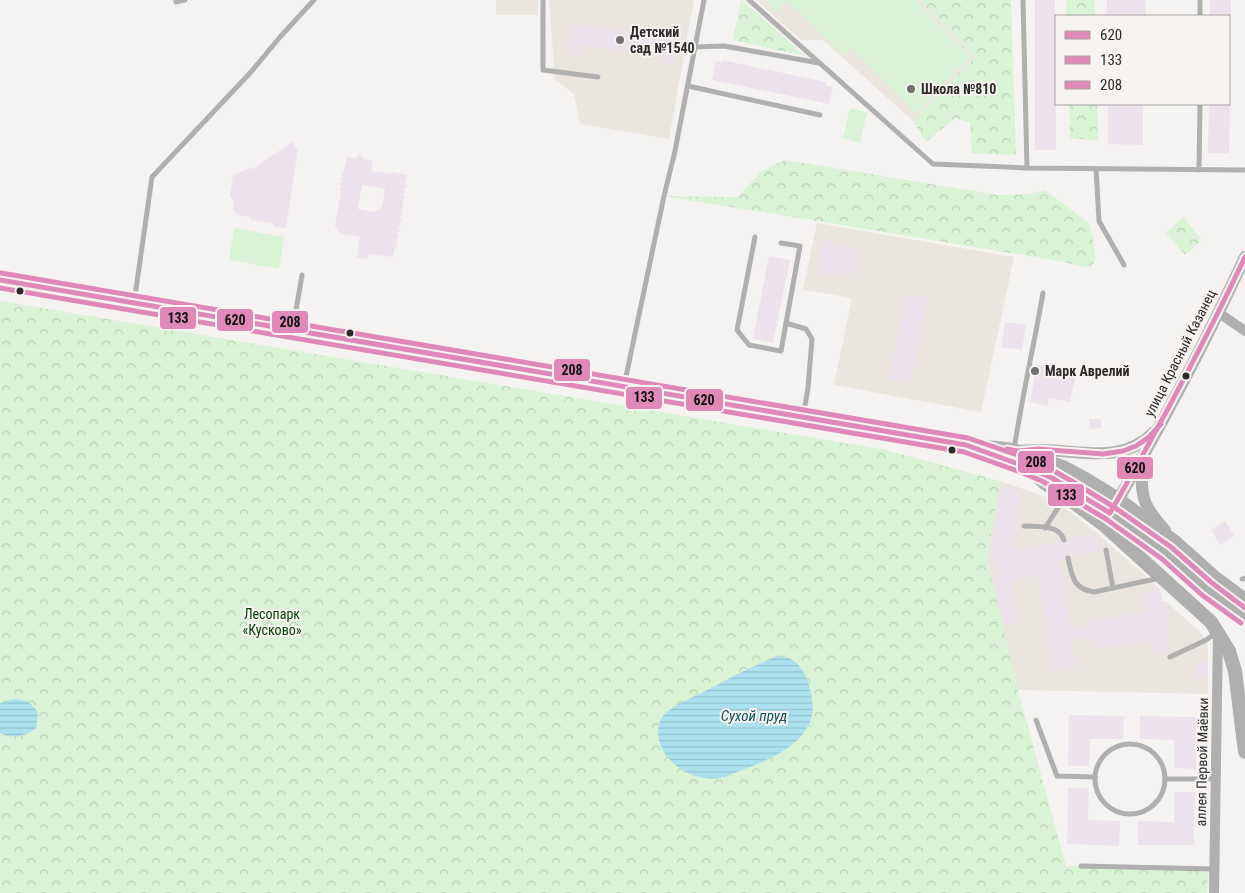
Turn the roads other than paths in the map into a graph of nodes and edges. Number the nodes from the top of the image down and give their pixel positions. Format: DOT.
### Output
graph roads {
  1 [pos="176,0"];
  2 [pos="184,0"];
  3 [pos="314,0"];
  4 [pos="542,0"];
  5 [pos="704,0"];
  6 [pos="749,0"];
  7 [pos="1023,0"];
  8 [pos="1200,0"];
  9 [pos="1200,15"];
  10 [pos="695,47"];
  11 [pos="820,63"];
  12 [pos="598,77"];
  13 [pos="688,86"];
  14 [pos="1200,105"];
  15 [pos="820,115"];
  16 [pos="1027,168"];
  17 [pos="1096,169"];
  18 [pos="1199,170"];
  19 [pos="1245,170"];
  20 [pos="755,237"];
  21 [pos="781,243"];
  22 [pos="1245,257"];
  23 [pos="1124,265"];
  24 [pos="302,275"];
  25 [pos="0,280"];
  26 [pos="1042,293"];
  27 [pos="134,303"];
  28 [pos="1219,313"];
  29 [pos="786,323"];
  30 [pos="292,330"];
  31 [pos="1245,331"];
  32 [pos="624,387"];
  33 [pos="803,417"];
  34 [pos="1161,425"];
  35 [pos="966,445"];
  36 [pos="1016,451"];
  37 [pos="1143,457"];
  38 [pos="1026,466"];
  39 [pos="1065,496"];
  40 [pos="1118,499"];
  41 [pos="1107,519"];
  42 [pos="1024,526"];
  43 [pos="1045,528"];
  44 [pos="1064,540"];
  45 [pos="1171,547"];
  46 [pos="1106,550"];
  47 [pos="1068,558"];
  48 [pos="1161,577"];
  49 [pos="1113,588"];
  50 [pos="1245,600"];
  51 [pos="1245,617"];
  52 [pos="1218,632"];
  53 [pos="1170,657"];
  54 [pos="1036,720"];
  55 [pos="1245,752"];
  56 [pos="1095,777"];
  57 [pos="1216,779"];
  58 [pos="1166,780"];
  59 [pos="1081,866"];
  60 [pos="1215,869"];
  61 [pos="1214,893"];
  1 -- 2 [label="lane"];
  3 -- 27 [label="lane"];
  4 -- 12 [label="lane"];
  5 -- 10 [label="lane"];
  6 -- 11 [label="lane"];
  7 -- 16 [label="lane"];
  8 -- 9 [label="lane"];
  10 -- 11 [label="lane"];
  10 -- 13 [label="lane"];
  11 -- 16 [label="lane"];
  13 -- 15 [label="lane"];
  13 -- 32 [label="lane"];
  14 -- 18 [label="lane"];
  16 -- 17 [label="lane"];
  17 -- 18 [label="lane"];
  17 -- 23 [label="lane"];
  18 -- 19 [label="lane"];
  20 -- 29 [label="lane"];
  21 -- 29 [label="lane"];
  22 -- 28 [label="street, улица Красный Казанец"];
  24 -- 30 [label="lane"];
  25 -- 27 [label="main road"];
  26 -- 36 [label="lane"];
  27 -- 30 [label="main road"];
  28 -- 31 [label="street"];
  28 -- 34 [label="street, улица Красный Казанец"];
  29 -- 33 [label="lane"];
  30 -- 32 [label="main road"];
  32 -- 33 [label="main road"];
  33 -- 35 [label="main road"];
  34 -- 36 [label="street"];
  34 -- 37 [label="street, улица Красный Казанец"];
  35 -- 36 [label="main road"];
  35 -- 38 [label="main road"];
  36 -- 40 [label="main road"];
  37 -- 40 [label="street, улица Красный Казанец"];
  37 -- 45 [label="street"];
  38 -- 39 [label="main road"];
  38 -- 41 [label="main road"];
  39 -- 41 [label="main road"];
  39 -- 43 [label="lane"];
  40 -- 41 [label="street, улица Красный Казанец"];
  40 -- 45 [label="main road"];
  41 -- 45 [label="main road"];
  41 -- 48 [label="main road"];
  42 -- 43 [label="lane"];
  43 -- 44 [label="lane"];
  45 -- 50 [label="main road"];
  45 -- 51 [label="main road"];
  46 -- 49 [label="lane"];
  47 -- 49 [label="lane"];
  48 -- 49 [label="lane"];
  48 -- 52 [label="main road"];
  52 -- 53 [label="lane"];
  52 -- 55 [label="main road"];
  52 -- 57 [label="street, аллея Первой Маёвки"];
  54 -- 56 [label="lane"];
  56 -- 58 [label="lane"];
  56 -- 58 [label="lane"];
  57 -- 58 [label="lane"];
  57 -- 60 [label="street, аллея Первой Маёвки"];
  59 -- 60 [label="lane"];
  60 -- 61 [label="street, аллея Первой Маёвки"];
}
